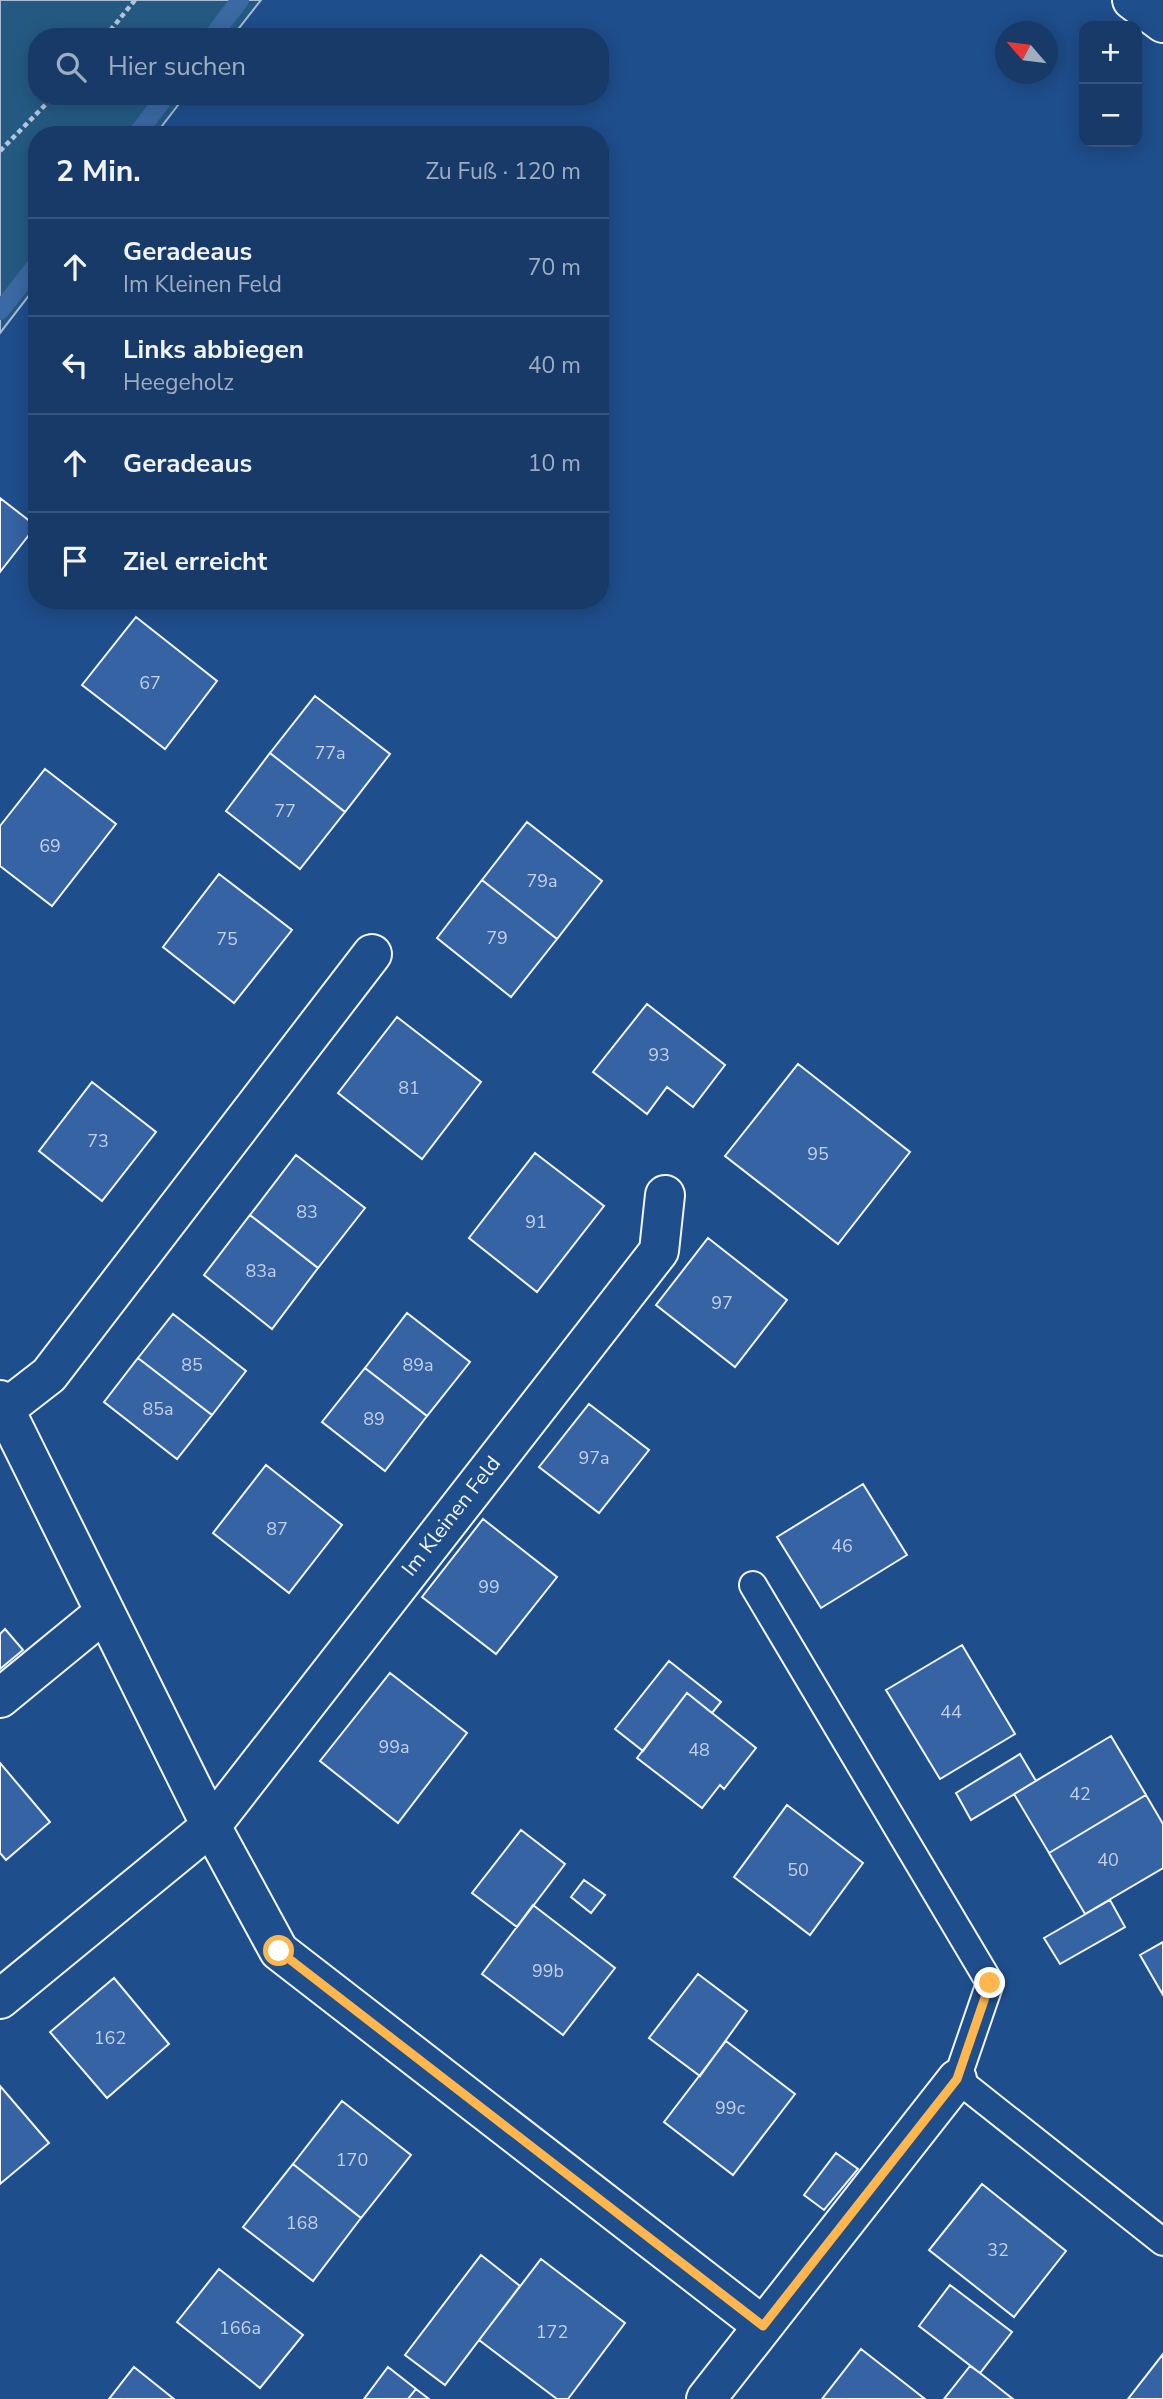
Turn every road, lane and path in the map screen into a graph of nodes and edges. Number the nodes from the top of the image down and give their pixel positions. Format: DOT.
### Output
graph roads {
  1 [pos="135,0"];
  2 [pos="1132,0"];
  3 [pos="1163,23"];
  4 [pos="112,28"];
  5 [pos="45,105"];
  6 [pos="0,151"];
  7 [pos="372,954"];
  8 [pos="665,1195"];
  9 [pos="2,1407"];
  10 [pos="753,1585"];
  11 [pos="105,1612"];
  12 [pos="0,1698"];
  13 [pos="211,1826"];
  14 [pos="0,1998"];
  15 [pos="957,2079"];
  16 [pos="1163,2242"];
  17 [pos="763,2326"];
  18 [pos="706,2399"];
  1 -- 4 [label="path"];
  2 -- 3 [label="main road"];
  5 -- 6 [label="path"];
  7 -- 9 [label="main road"];
  8 -- 13 [label="main road, Im Kleinen Feld"];
  9 -- 11 [label="main road"];
  10 -- 15 [label="lane"];
  11 -- 12 [label="main road"];
  11 -- 13 [label="main road"];
  13 -- 14 [label="main road, Im Kleinen Feld"];
  13 -- 17 [label="main road"];
  15 -- 16 [label="lane"];
  15 -- 17 [label="main road"];
  17 -- 18 [label="main road"];
}
